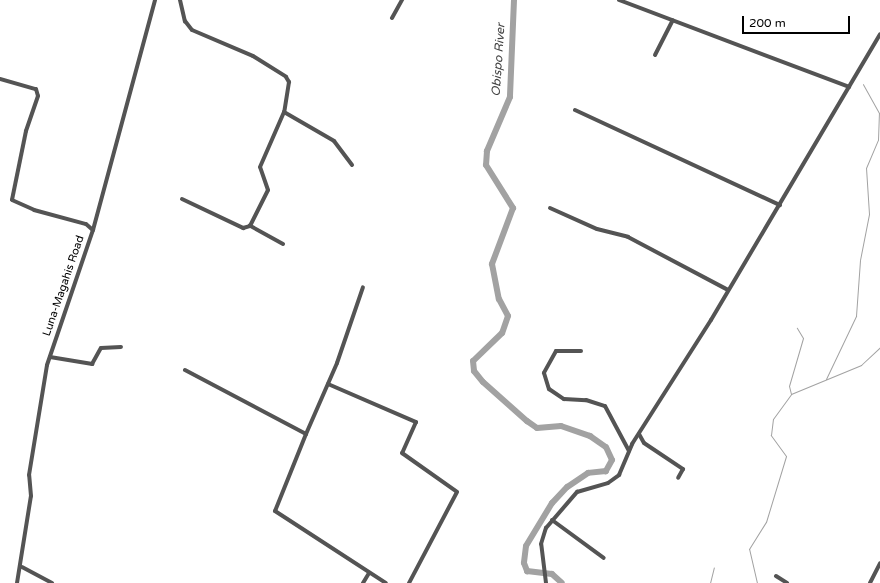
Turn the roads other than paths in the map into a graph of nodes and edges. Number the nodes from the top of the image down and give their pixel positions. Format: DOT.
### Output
graph roads {
  1 [pos="155,0"];
  2 [pos="180,0"];
  3 [pos="402,0"];
  4 [pos="619,0"];
  5 [pos="392,18"];
  6 [pos="673,20"];
  7 [pos="880,34"];
  8 [pos="655,55"];
  9 [pos="0,79"];
  10 [pos="849,87"];
  11 [pos="575,110"];
  12 [pos="284,112"];
  13 [pos="352,165"];
  14 [pos="182,199"];
  15 [pos="780,205"];
  16 [pos="550,208"];
  17 [pos="250,226"];
  18 [pos="93,230"];
  19 [pos="283,244"];
  20 [pos="363,287"];
  21 [pos="728,290"];
  22 [pos="120,347"];
  23 [pos="580,351"];
  24 [pos="50,357"];
  25 [pos="185,370"];
  26 [pos="328,384"];
  27 [pos="306,434"];
  28 [pos="639,434"];
  29 [pos="629,451"];
  30 [pos="678,478"];
  31 [pos="552,520"];
  32 [pos="604,558"];
  33 [pos="880,563"];
  34 [pos="22,567"];
  35 [pos="369,573"];
  36 [pos="776,576"];
  37 [pos="546,582"];
  38 [pos="17,583"];
  39 [pos="52,583"];
  40 [pos="363,583"];
  41 [pos="386,583"];
  42 [pos="409,583"];
  43 [pos="787,583"];
  44 [pos="870,583"];
  1 -- 18 [label="street, Luna-Magahis Road"];
  2 -- 12 [label="street"];
  3 -- 5 [label="street"];
  4 -- 6 [label="street"];
  6 -- 8 [label="street"];
  6 -- 10 [label="street"];
  7 -- 10 [label="street"];
  9 -- 18 [label="street"];
  10 -- 15 [label="street"];
  11 -- 15 [label="street"];
  12 -- 13 [label="street"];
  12 -- 17 [label="street"];
  14 -- 17 [label="street"];
  15 -- 21 [label="street"];
  16 -- 21 [label="street"];
  17 -- 19 [label="street"];
  18 -- 24 [label="street, Luna-Magahis Road"];
  20 -- 26 [label="street"];
  21 -- 28 [label="street"];
  22 -- 24 [label="street"];
  23 -- 29 [label="street"];
  24 -- 34 [label="street, Luna-Magahis Road"];
  25 -- 27 [label="street"];
  26 -- 27 [label="street"];
  26 -- 42 [label="street"];
  27 -- 35 [label="street"];
  28 -- 29 [label="street"];
  28 -- 30 [label="street"];
  29 -- 31 [label="street"];
  31 -- 32 [label="street"];
  31 -- 37 [label="street"];
  33 -- 44 [label="street"];
  34 -- 38 [label="street, Luna-Magahis Road"];
  34 -- 39 [label="street"];
  35 -- 40 [label="street"];
  35 -- 41 [label="street"];
  36 -- 43 [label="street"];
}
